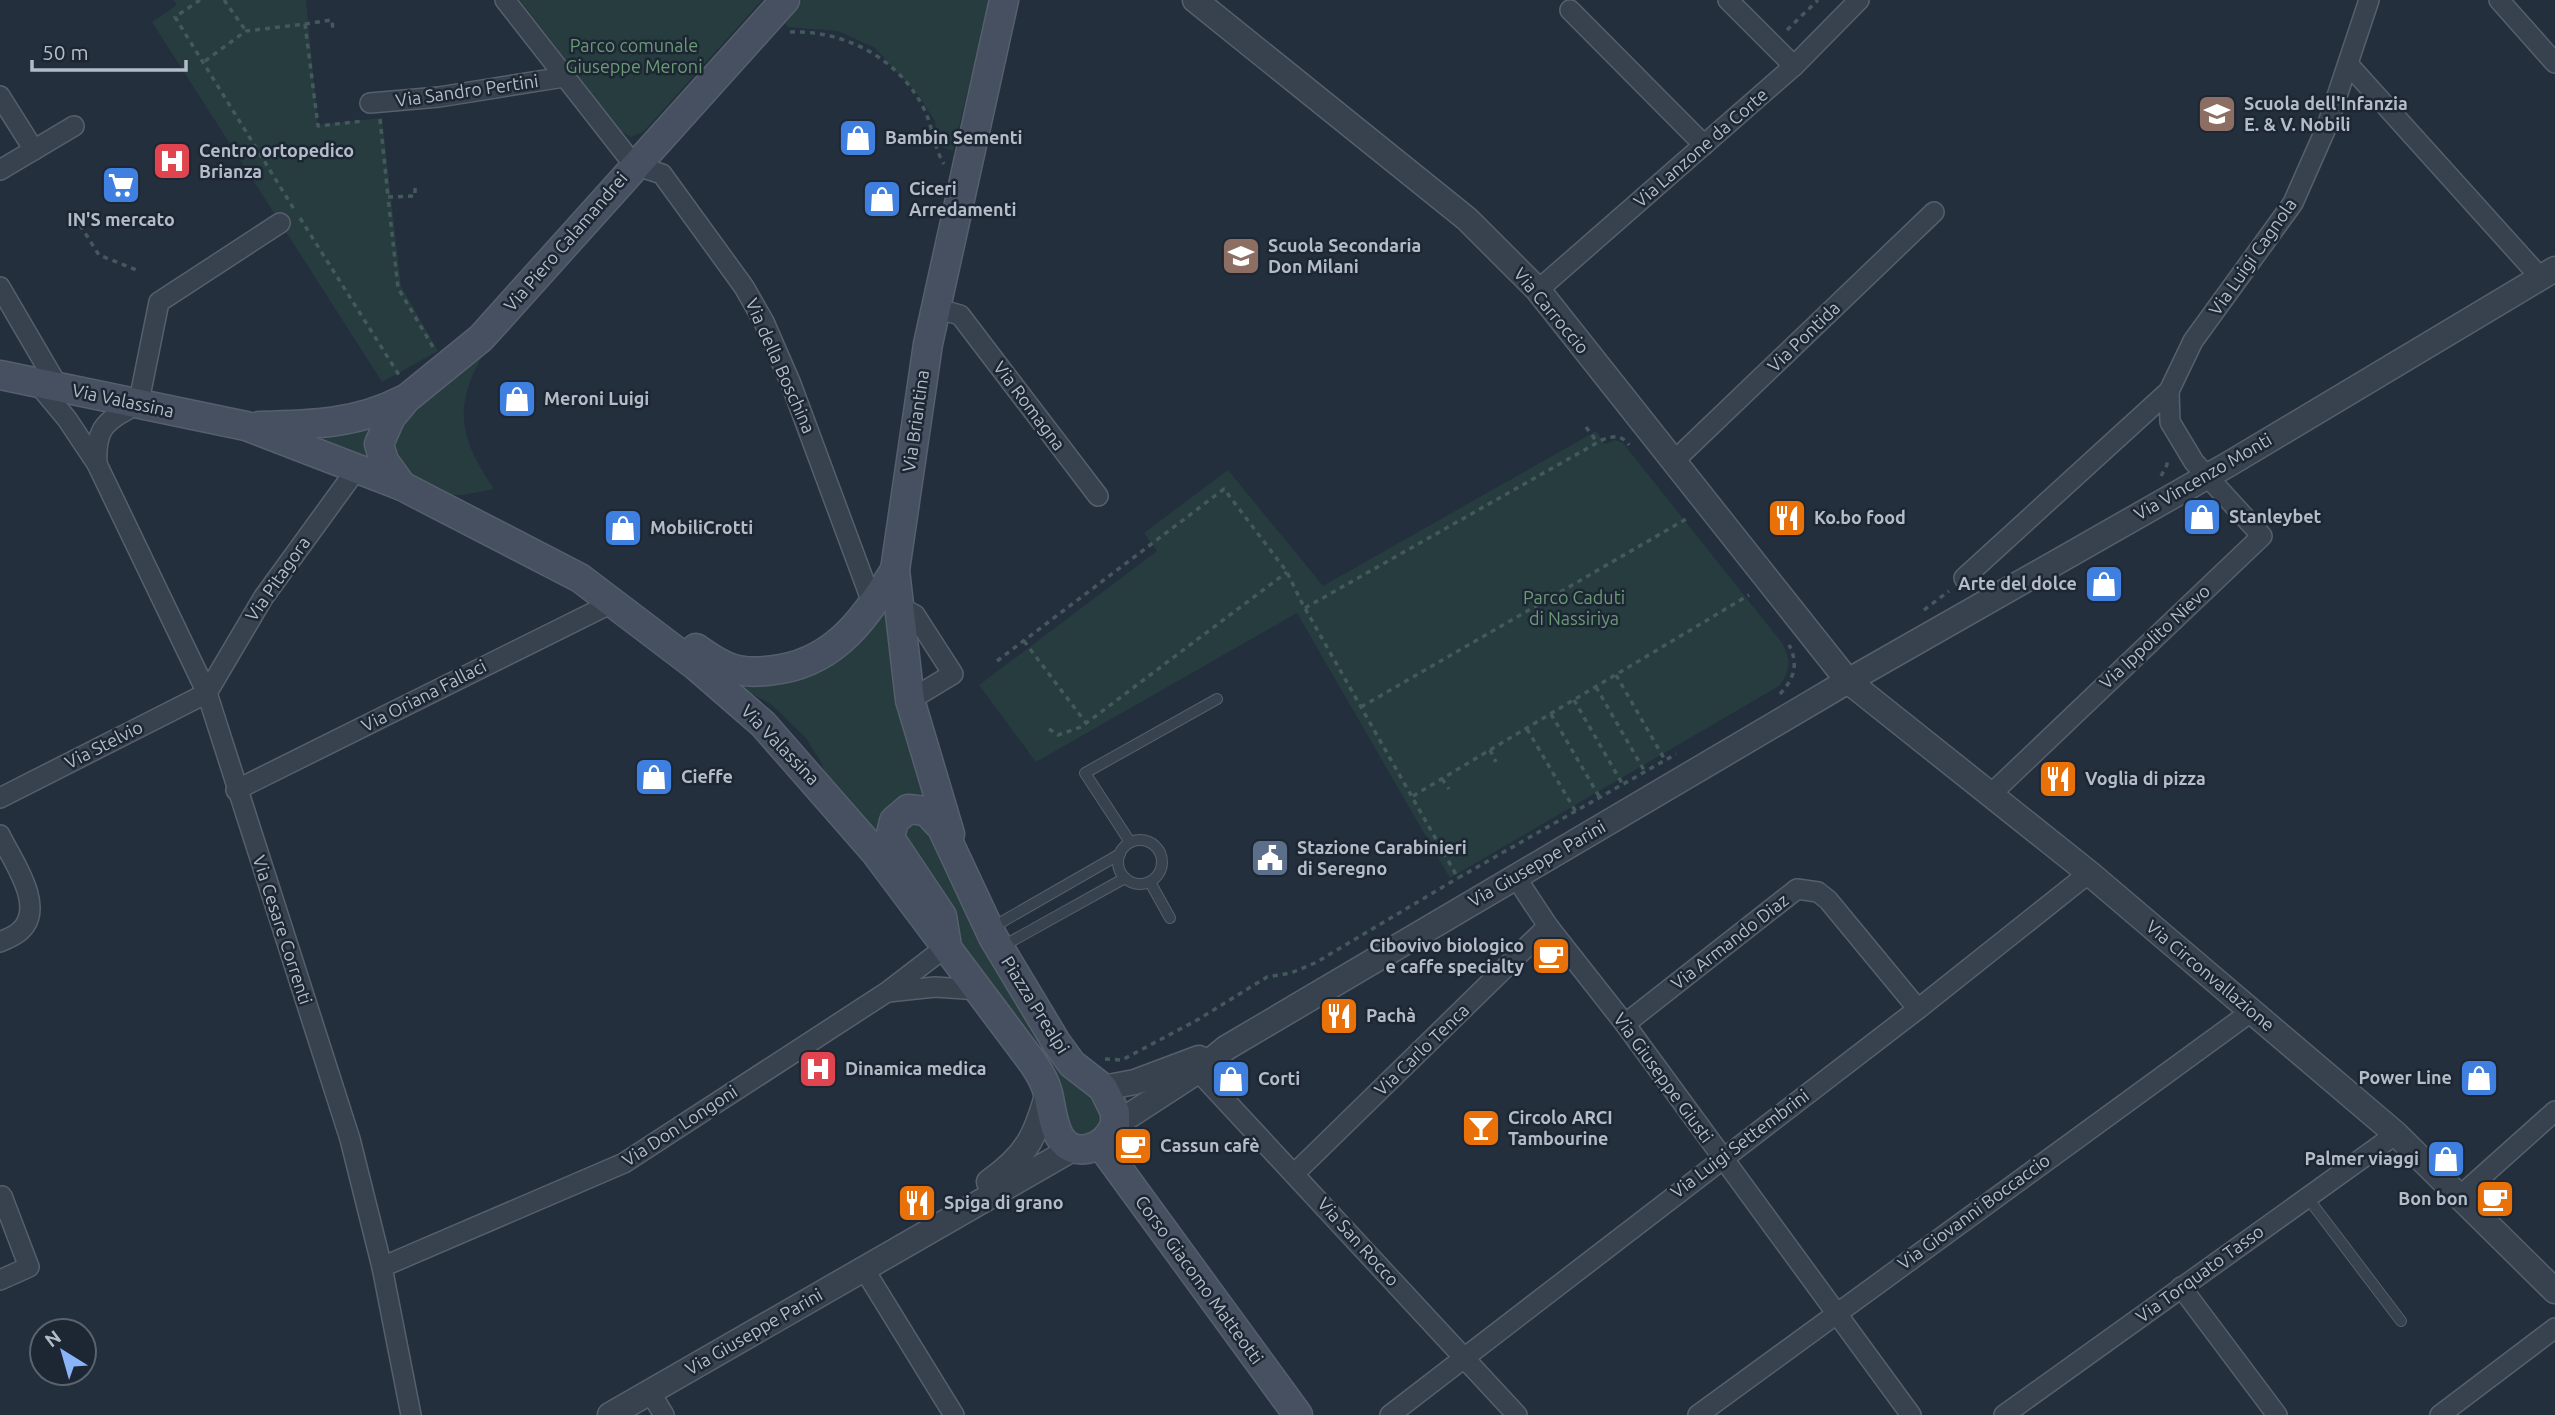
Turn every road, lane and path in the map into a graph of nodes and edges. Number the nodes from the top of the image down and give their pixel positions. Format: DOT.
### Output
graph roads {
  1 [pos="200,0"];
  2 [pos="224,0"];
  3 [pos="505,0"];
  4 [pos="785,0"];
  5 [pos="1004,0"];
  6 [pos="1195,0"];
  7 [pos="1728,0"];
  8 [pos="1818,0"];
  9 [pos="1859,0"];
  10 [pos="2369,0"];
  11 [pos="2499,0"];
  12 [pos="1570,10"];
  13 [pos="305,24"];
  14 [pos="246,31"];
  15 [pos="333,32"];
  16 [pos="787,33"];
  17 [pos="1772,44"];
  18 [pos="205,61"];
  19 [pos="2555,63"];
  20 [pos="2348,64"];
  21 [pos="1794,66"];
  22 [pos="564,77"];
  23 [pos="0,96"];
  24 [pos="370,103"];
  25 [pos="74,126"];
  26 [pos="1704,145"];
  27 [pos="34,150"];
  28 [pos="634,165"];
  29 [pos="0,170"];
  30 [pos="966,177"];
  31 [pos="415,188"];
  32 [pos="388,197"];
  33 [pos="1934,212"];
  34 [pos="280,223"];
  35 [pos="80,225"];
  36 [pos="139,271"];
  37 [pos="2548,273"];
  38 [pos="0,288"];
  39 [pos="1538,290"];
  40 [pos="947,312"];
  41 [pos="438,356"];
  42 [pos="0,375"];
  43 [pos="48,385"];
  44 [pos="405,390"];
  45 [pos="2169,391"];
  46 [pos="137,405"];
  47 [pos="246,426"];
  48 [pos="1586,427"];
  49 [pos="1597,442"];
  50 [pos="1634,450"];
  51 [pos="2167,455"];
  52 [pos="1674,461"];
  53 [pos="97,464"];
  54 [pos="356,470"];
  55 [pos="2207,476"];
  56 [pos="2157,480"];
  57 [pos="402,486"];
  58 [pos="1098,496"];
  59 [pos="1682,509"];
  60 [pos="895,570"];
  61 [pos="1287,572"];
  62 [pos="580,578"];
  63 [pos="1964,578"];
  64 [pos="1749,595"];
  65 [pos="612,603"];
  66 [pos="886,605"];
  67 [pos="1305,608"];
  68 [pos="1938,608"];
  69 [pos="1922,612"];
  70 [pos="1928,614"];
  71 [pos="1784,637"];
  72 [pos="1023,641"];
  73 [pos="997,661"];
  74 [pos="1616,675"];
  75 [pos="1848,681"];
  76 [pos="1596,687"];
  77 [pos="207,693"];
  78 [pos="1217,699"];
  79 [pos="1775,699"];
  80 [pos="910,700"];
  81 [pos="1574,700"];
  82 [pos="1361,707"];
  83 [pos="1551,714"];
  84 [pos="1086,723"];
  85 [pos="1527,728"];
  86 [pos="1049,729"];
  87 [pos="1687,748"];
  88 [pos="1490,751"];
  89 [pos="1665,760"];
  90 [pos="1496,762"];
  91 [pos="1645,772"];
  92 [pos="1442,779"];
  93 [pos="1623,785"];
  94 [pos="1449,789"];
  95 [pos="236,790"];
  96 [pos="1990,795"];
  97 [pos="1413,796"];
  98 [pos="0,798"];
  99 [pos="1600,798"];
  100 [pos="1576,812"];
  101 [pos="0,835"];
  102 [pos="1130,842"];
  103 [pos="951,844"];
  104 [pos="1120,854"];
  105 [pos="2089,873"];
  106 [pos="1515,876"];
  107 [pos="1125,878"];
  108 [pos="1458,878"];
  109 [pos="1150,882"];
  110 [pos="1170,918"];
  111 [pos="1548,926"];
  112 [pos="994,939"];
  113 [pos="0,942"];
  114 [pos="947,946"];
  115 [pos="980,990"];
  116 [pos="887,992"];
  117 [pos="1918,1009"];
  118 [pos="2252,1011"];
  119 [pos="1625,1024"];
  120 [pos="1226,1048"];
  121 [pos="1102,1059"];
  122 [pos="1198,1071"];
  123 [pos="1103,1088"];
  124 [pos="1048,1092"];
  125 [pos="2555,1111"];
  126 [pos="2396,1134"];
  127 [pos="1096,1139"];
  128 [pos="1721,1157"];
  129 [pos="1295,1173"];
  130 [pos="2,1196"];
  131 [pos="2460,1196"];
  132 [pos="2307,1197"];
  133 [pos="898,1248"];
  134 [pos="382,1267"];
  135 [pos="864,1269"];
  136 [pos="0,1280"];
  137 [pos="2182,1287"];
  138 [pos="2555,1291"];
  139 [pos="1836,1312"];
  140 [pos="2401,1321"];
  141 [pos="2555,1328"];
  142 [pos="1464,1358"];
  143 [pos="650,1392"];
  144 [pos="411,1415"];
  145 [pos="610,1415"];
  146 [pos="664,1415"];
  147 [pos="954,1415"];
  148 [pos="1298,1415"];
  149 [pos="1390,1415"];
  150 [pos="1517,1415"];
  151 [pos="1698,1415"];
  152 [pos="1911,1415"];
  153 [pos="2004,1415"];
  154 [pos="2277,1415"];
  155 [pos="2440,1415"];
  1 -- 18 [label="path"];
  2 -- 14 [label="path"];
  3 -- 22 [label="street"];
  4 -- 28 [label="main road, Via Piero Calamandrei"];
  5 -- 30 [label="main road, Via Briantina"];
  6 -- 39 [label="street, Via Carroccio"];
  7 -- 17 [label="street"];
  8 -- 17 [label="path"];
  9 -- 21 [label="street, Via Lanzone da Corte"];
  10 -- 20 [label="street, Via Luigi Cagnola"];
  11 -- 19 [label="street"];
  12 -- 26 [label="street"];
  13 -- 14 [label="path"];
  13 -- 15 [label="path"];
  13 -- 32 [label="path"];
  14 -- 18 [label="path"];
  16 -- 30 [label="path"];
  17 -- 21 [label="street"];
  18 -- 44 [label="path"];
  20 -- 37 [label="street"];
  20 -- 45 [label="street, Via Luigi Cagnola"];
  21 -- 26 [label="street, Via Lanzone da Corte"];
  22 -- 24 [label="street, Via Sandro Pertini"];
  22 -- 28 [label="street"];
  23 -- 27 [label="street"];
  25 -- 27 [label="street"];
  26 -- 39 [label="street, Via Lanzone da Corte"];
  27 -- 29 [label="street"];
  28 -- 44 [label="main road, Via Piero Calamandrei"];
  28 -- 66 [label="street, Via della Boschina"];
  30 -- 40 [label="main road, Via Briantina"];
  31 -- 32 [label="path"];
  32 -- 41 [label="path"];
  33 -- 52 [label="street, Via Pontida"];
  34 -- 46 [label="street"];
  35 -- 36 [label="path"];
  37 -- 55 [label="street, Via Vincenzo Monti"];
  38 -- 43 [label="street, Via Cesare Correnti"];
  39 -- 52 [label="street, Via Carroccio"];
  40 -- 58 [label="street, Via Romagna"];
  40 -- 60 [label="main road, Via Briantina"];
  42 -- 43 [label="main road, Via Valassina"];
  43 -- 46 [label="main road, Via Valassina"];
  43 -- 53 [label="street, Via Cesare Correnti"];
  44 -- 47 [label="main road, Via Valassina"];
  44 -- 57 [label="main road, Via Piero Calamandrei"];
  45 -- 55 [label="street"];
  45 -- 63 [label="street, Via Luigi Cagnola"];
  46 -- 47 [label="main road, Via Valassina"];
  46 -- 53 [label="street"];
  47 -- 54 [label="main road, Via Valassina"];
  48 -- 49 [label="path"];
  49 -- 50 [label="path"];
  49 -- 67 [label="path"];
  51 -- 56 [label="path"];
  52 -- 75 [label="street, Via Carroccio"];
  53 -- 77 [label="street, Via Cesare Correnti"];
  54 -- 57 [label="main road, Via Valassina"];
  54 -- 77 [label="street, Via Pitagora"];
  55 -- 75 [label="street, Via Vincenzo Monti"];
  55 -- 96 [label="street, Via Ippolito Nievo"];
  57 -- 62 [label="main road, Via Valassina"];
  59 -- 82 [label="path"];
  60 -- 66 [label="main road, Via Valassina"];
  61 -- 67 [label="path"];
  61 -- 72 [label="path"];
  61 -- 84 [label="path"];
  62 -- 65 [label="main road, Via Valassina"];
  62 -- 66 [label="main road, Via Valassina"];
  63 -- 69 [label="path"];
  64 -- 74 [label="path"];
  65 -- 95 [label="street, Via Oriana Fallaci"];
  65 -- 114 [label="main road, Via Valassina"];
  66 -- 80 [label="main road"];
  66 -- 80 [label="street"];
  67 -- 82 [label="path"];
  68 -- 70 [label="path"];
  71 -- 79 [label="path"];
  72 -- 73 [label="path"];
  72 -- 84 [label="path"];
  74 -- 76 [label="path"];
  74 -- 89 [label="path"];
  75 -- 96 [label="street, Via Circonvallazione"];
  75 -- 106 [label="street, Via Giuseppe Parini"];
  76 -- 81 [label="path"];
  76 -- 91 [label="path"];
  77 -- 95 [label="street, Via Cesare Correnti"];
  77 -- 98 [label="street, Via Stelvio"];
  78 -- 102 [label="lane"];
  80 -- 103 [label="main road"];
  81 -- 83 [label="path"];
  81 -- 93 [label="path"];
  82 -- 97 [label="path"];
  83 -- 85 [label="path"];
  83 -- 99 [label="path"];
  84 -- 86 [label="path"];
  85 -- 88 [label="path"];
  85 -- 100 [label="path"];
  87 -- 89 [label="path"];
  88 -- 90 [label="path"];
  88 -- 92 [label="path"];
  89 -- 91 [label="path"];
  91 -- 93 [label="path"];
  92 -- 94 [label="path"];
  92 -- 97 [label="path"];
  93 -- 99 [label="path"];
  95 -- 134 [label="street, Via Cesare Correnti"];
  96 -- 105 [label="street, Via Circonvallazione"];
  97 -- 108 [label="path"];
  99 -- 100 [label="path"];
  100 -- 108 [label="path"];
  101 -- 113 [label="street"];
  102 -- 104 [label="lane"];
  102 -- 109 [label="lane"];
  103 -- 112 [label="main road, Piazza Prealpi"];
  103 -- 114 [label="main road, Piazza Prealpi"];
  104 -- 107 [label="lane"];
  104 -- 112 [label="lane"];
  105 -- 117 [label="street, Via Luigi Settembrini"];
  105 -- 118 [label="street, Via Circonvallazione"];
  106 -- 111 [label="street, Via Giuseppe Giusti"];
  106 -- 120 [label="street, Via Giuseppe Parini"];
  107 -- 109 [label="lane"];
  107 -- 112 [label="lane"];
  108 -- 121 [label="path"];
  109 -- 110 [label="lane"];
  111 -- 119 [label="street, Via Giuseppe Giusti"];
  111 -- 129 [label="street, Via Carlo Tenca"];
  112 -- 123 [label="main road, Piazza Prealpi"];
  114 -- 115 [label="main road, Piazza Prealpi"];
  114 -- 116 [label="street, Via Don Longoni"];
  115 -- 116 [label="street, Via Don Longoni"];
  115 -- 124 [label="main road, Piazza Prealpi"];
  116 -- 134 [label="street, Via Don Longoni"];
  117 -- 119 [label="street, Via Armando Diaz"];
  117 -- 128 [label="street, Via Luigi Settembrini"];
  118 -- 126 [label="street, Via Circonvallazione"];
  118 -- 139 [label="street, Via Giovanni Boccaccio"];
  119 -- 128 [label="street, Via Giuseppe Giusti"];
  120 -- 122 [label="street, Via Giuseppe Parini"];
  120 -- 123 [label="street, Via Giuseppe Parini"];
  122 -- 127 [label="street, Via Giuseppe Parini"];
  122 -- 129 [label="street, Via San Rocco"];
  123 -- 127 [label="main road"];
  124 -- 127 [label="main road, Piazza Prealpi"];
  124 -- 133 [label="street, Via Giuseppe Parini"];
  125 -- 131 [label="street"];
  126 -- 131 [label="street, Via Circonvallazione"];
  126 -- 132 [label="street, Via Torquato Tasso"];
  127 -- 133 [label="street, Via Giuseppe Parini"];
  127 -- 148 [label="main road, Corso Giacomo Matteotti"];
  128 -- 139 [label="street, Via Giuseppe Giusti"];
  128 -- 142 [label="street, Via Luigi Settembrini"];
  129 -- 142 [label="street, Via San Rocco"];
  130 -- 136 [label="street"];
  131 -- 138 [label="street, Via Circonvallazione"];
  132 -- 137 [label="street, Via Torquato Tasso"];
  132 -- 140 [label="lane"];
  133 -- 135 [label="street, Via Giuseppe Parini"];
  134 -- 144 [label="street, Via Cesare Correnti"];
  135 -- 143 [label="street, Via Giuseppe Parini"];
  135 -- 147 [label="street"];
  137 -- 153 [label="street, Via Torquato Tasso"];
  137 -- 154 [label="street"];
  139 -- 151 [label="street, Via Giovanni Boccaccio"];
  139 -- 152 [label="street, Via Giuseppe Giusti"];
  141 -- 155 [label="street"];
  142 -- 149 [label="street, Via Luigi Settembrini"];
  142 -- 150 [label="street, Via San Rocco"];
  143 -- 145 [label="street, Via Giuseppe Parini"];
  143 -- 146 [label="street"];
}
